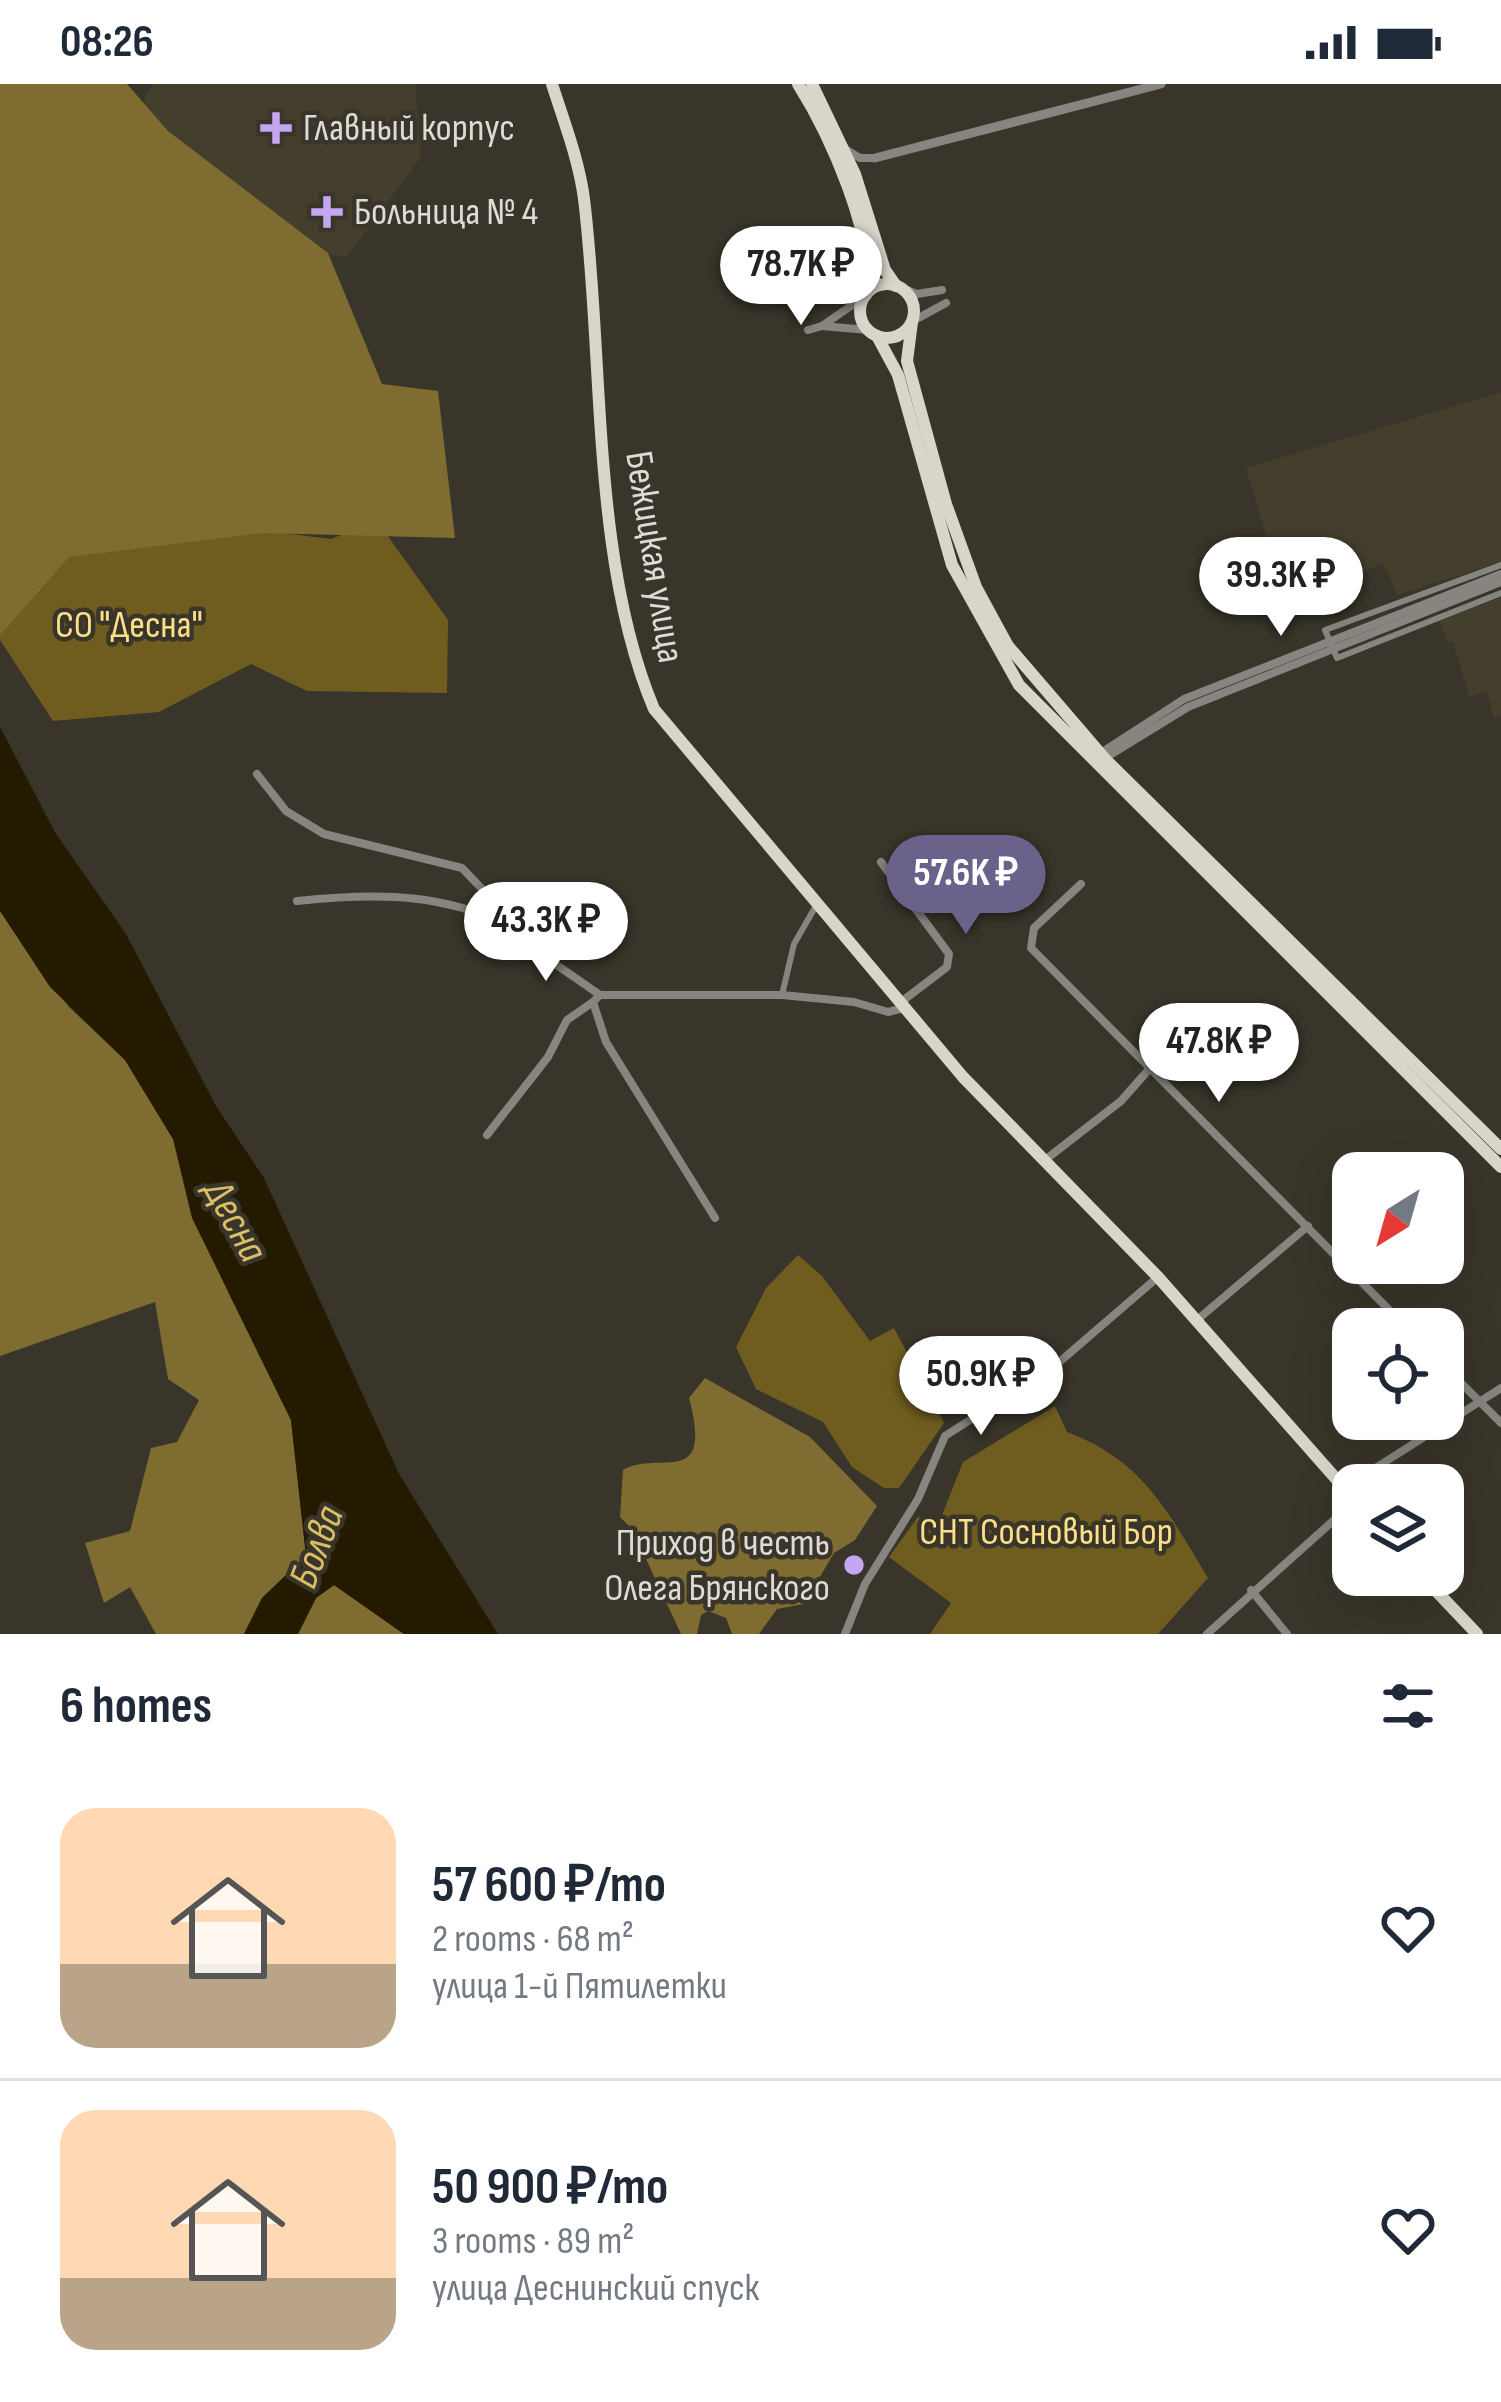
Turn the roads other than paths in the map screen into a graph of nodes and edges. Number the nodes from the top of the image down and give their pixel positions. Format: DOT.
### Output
graph roads {
  1 [pos="552,84"];
  2 [pos="798,84"];
  3 [pos="812,84"];
  4 [pos="1161,84"];
  5 [pos="845,149"];
  6 [pos="875,158"];
  7 [pos="857,182"];
  8 [pos="896,286"];
  9 [pos="942,290"];
  10 [pos="866,295"];
  11 [pos="946,303"];
  12 [pos="912,322"];
  13 [pos="822,326"];
  14 [pos="808,330"];
  15 [pos="873,333"];
  16 [pos="1501,565"];
  17 [pos="1501,578"];
  18 [pos="1501,593"];
  19 [pos="1331,645"];
  20 [pos="1097,760"];
  21 [pos="257,774"];
  22 [pos="881,862"];
  23 [pos="1081,884"];
  24 [pos="297,902"];
  25 [pos="818,902"];
  26 [pos="525,933"];
  27 [pos="782,995"];
  28 [pos="597,999"];
  29 [pos="902,1005"];
  30 [pos="1150,1067"];
  31 [pos="487,1136"];
  32 [pos="1501,1149"];
  33 [pos="1044,1161"];
  34 [pos="1501,1167"];
  35 [pos="716,1218"];
  36 [pos="1308,1226"];
  37 [pos="1158,1277"];
  38 [pos="1388,1308"];
  39 [pos="1197,1320"];
  40 [pos="1464,1386"];
  41 [pos="1501,1388"];
  42 [pos="1482,1404"];
  43 [pos="1501,1423"];
  44 [pos="1396,1464"];
  45 [pos="1332,1475"];
  46 [pos="1332,1513"];
  47 [pos="1251,1590"];
  48 [pos="1441,1596"];
  49 [pos="845,1634"];
  50 [pos="1207,1634"];
  51 [pos="1287,1634"];
  52 [pos="1477,1634"];
  1 -- 25 [label="main road, Бежицкая улица"];
  2 -- 10 [label="main road"];
  3 -- 5 [label="main road"];
  4 -- 6 [label="street"];
  5 -- 6 [label="street"];
  5 -- 7 [label="main road"];
  6 -- 7 [label="street"];
  7 -- 8 [label="main road"];
  8 -- 9 [label="street"];
  8 -- 10 [label="main road"];
  8 -- 12 [label="main road"];
  10 -- 13 [label="street"];
  10 -- 15 [label="main road"];
  11 -- 12 [label="street"];
  12 -- 15 [label="main road"];
  12 -- 20 [label="main road"];
  13 -- 14 [label="street"];
  13 -- 15 [label="street"];
  15 -- 20 [label="main road"];
  16 -- 19 [label="street"];
  17 -- 19 [label="street"];
  18 -- 19 [label="street"];
  19 -- 20 [label="street"];
  20 -- 32 [label="main road"];
  20 -- 34 [label="main road"];
  21 -- 26 [label="street"];
  22 -- 29 [label="street"];
  23 -- 30 [label="street"];
  24 -- 26 [label="street"];
  25 -- 27 [label="street"];
  25 -- 29 [label="main road, Бежицкая улица"];
  26 -- 28 [label="street"];
  27 -- 28 [label="street"];
  27 -- 29 [label="street"];
  28 -- 31 [label="street"];
  28 -- 35 [label="street"];
  29 -- 33 [label="main road, Бежицкая улица"];
  30 -- 33 [label="street"];
  30 -- 36 [label="street"];
  33 -- 37 [label="main road, Бежицкая улица"];
  36 -- 38 [label="street"];
  36 -- 39 [label="street"];
  37 -- 39 [label="main road, Бежицкая улица"];
  37 -- 49 [label="street"];
  39 -- 45 [label="main road, Бежицкая улица"];
  40 -- 42 [label="street"];
  41 -- 42 [label="street"];
  42 -- 43 [label="street"];
  42 -- 44 [label="street"];
  46 -- 47 [label="street"];
  47 -- 50 [label="street"];
  47 -- 51 [label="street"];
  48 -- 52 [label="main road"];
}
